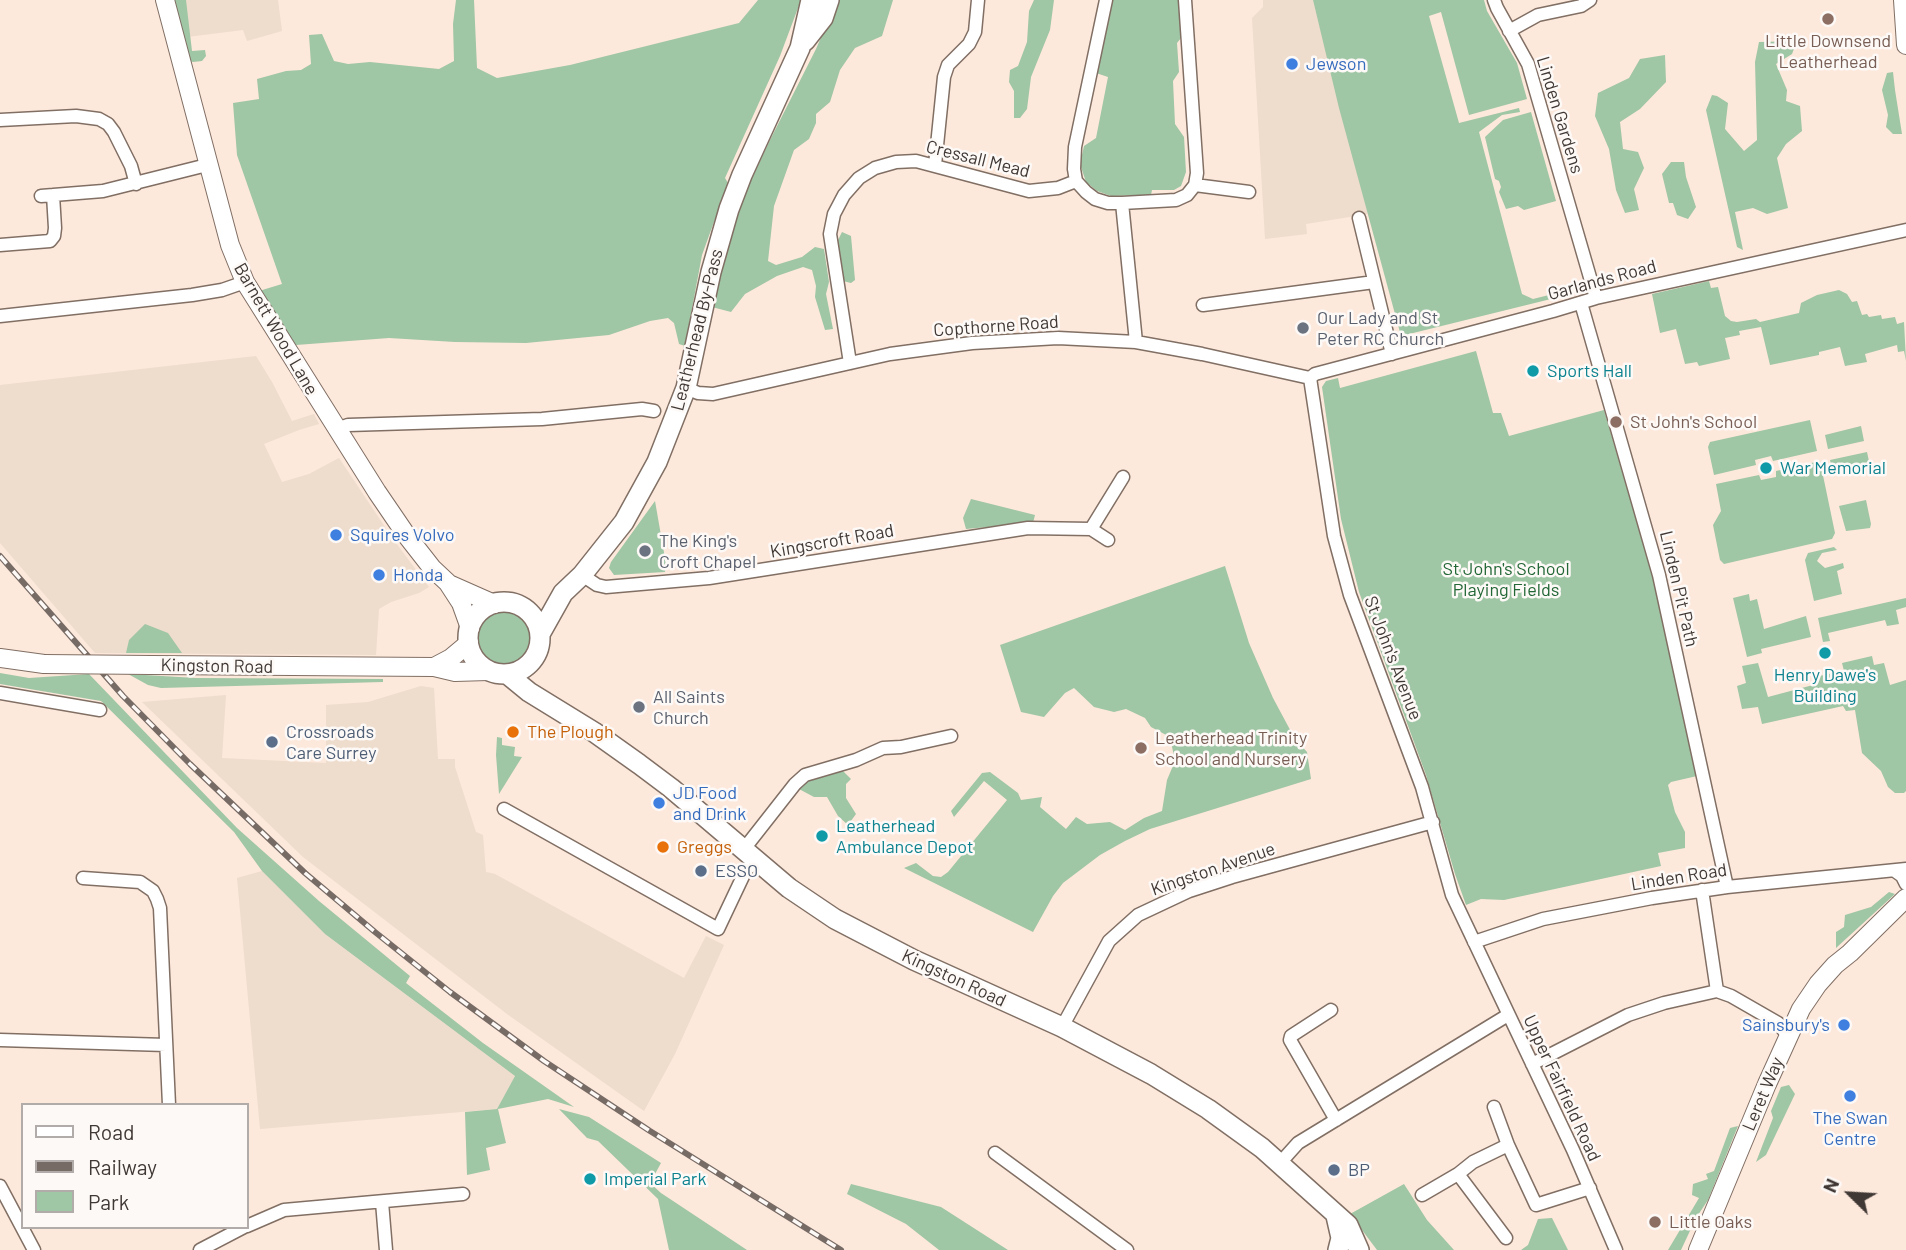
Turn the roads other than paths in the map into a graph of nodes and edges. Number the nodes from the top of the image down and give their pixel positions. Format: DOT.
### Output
graph roads {
  1 [pos="165,0"];
  2 [pos="811,0"];
  3 [pos="829,0"];
  4 [pos="978,0"];
  5 [pos="1106,0"];
  6 [pos="1185,0"];
  7 [pos="1494,0"];
  8 [pos="1590,0"];
  9 [pos="1903,0"];
  10 [pos="1509,31"];
  11 [pos="1906,44"];
  12 [pos="800,48"];
  13 [pos="0,120"];
  14 [pos="207,165"];
  15 [pos="935,165"];
  16 [pos="1076,181"];
  17 [pos="136,184"];
  18 [pos="1195,185"];
  19 [pos="1249,192"];
  20 [pos="1122,203"];
  21 [pos="1359,218"];
  22 [pos="1906,230"];
  23 [pos="0,245"];
  24 [pos="245,282"];
  25 [pos="1374,282"];
  26 [pos="1596,298"];
  27 [pos="1581,303"];
  28 [pos="1203,305"];
  29 [pos="0,316"];
  30 [pos="1136,342"];
  31 [pos="1392,354"];
  32 [pos="850,363"];
  33 [pos="1310,379"];
  34 [pos="686,388"];
  35 [pos="654,411"];
  36 [pos="337,429"];
  37 [pos="1123,477"];
  38 [pos="1091,529"];
  39 [pos="1108,540"];
  40 [pos="582,575"];
  41 [pos="448,583"];
  42 [pos="563,593"];
  43 [pos="494,604"];
  44 [pos="518,605"];
  45 [pos="540,634"];
  46 [pos="469,636"];
  47 [pos="535,656"];
  48 [pos="0,658"];
  49 [pos="434,667"];
  50 [pos="498,672"];
  51 [pos="0,693"];
  52 [pos="545,701"];
  53 [pos="100,710"];
  54 [pos="951,736"];
  55 [pos="504,808"];
  56 [pos="1433,822"];
  57 [pos="749,855"];
  58 [pos="1900,870"];
  59 [pos="83,878"];
  60 [pos="1906,884"];
  61 [pos="1727,887"];
  62 [pos="1702,890"];
  63 [pos="1906,898"];
  64 [pos="1474,942"];
  65 [pos="1850,953"];
  66 [pos="1717,991"];
  67 [pos="1331,1010"];
  68 [pos="1508,1015"];
  69 [pos="1062,1027"];
  70 [pos="1788,1035"];
  71 [pos="0,1040"];
  72 [pos="166,1045"];
  73 [pos="1532,1064"];
  74 [pos="169,1103"];
  75 [pos="1494,1107"];
  76 [pos="1336,1120"];
  77 [pos="1508,1145"];
  78 [pos="995,1153"];
  79 [pos="1280,1163"];
  80 [pos="1458,1174"];
  81 [pos="0,1186"];
  82 [pos="1590,1188"];
  83 [pos="463,1194"];
  84 [pos="1422,1195"];
  85 [pos="382,1202"];
  86 [pos="1336,1215"];
  87 [pos="21,1226"];
  88 [pos="248,1226"];
  89 [pos="23,1229"];
  90 [pos="221,1232"];
  91 [pos="1506,1238"];
  92 [pos="34,1250"];
  93 [pos="200,1250"];
  94 [pos="386,1250"];
  95 [pos="1127,1250"];
  96 [pos="1338,1250"];
  97 [pos="1359,1250"];
  98 [pos="1616,1250"];
  99 [pos="1698,1250"];
  100 [pos="1709,1250"];
  1 -- 14 [label="main road, Barnett Wood Lane"];
  2 -- 12 [label="main road, Leatherhead By-Pass"];
  3 -- 12 [label="main road, Leatherhead By-Pass"];
  4 -- 15 [label="street"];
  5 -- 16 [label="street"];
  6 -- 18 [label="street"];
  7 -- 10 [label="street, Linden Gardens"];
  8 -- 10 [label="street"];
  9 -- 11 [label="main road"];
  10 -- 26 [label="street, Linden Gardens"];
  12 -- 34 [label="main road, Leatherhead By-Pass"];
  13 -- 17 [label="street"];
  14 -- 17 [label="street"];
  14 -- 24 [label="main road, Barnett Wood Lane"];
  15 -- 16 [label="street, Cressall Mead"];
  15 -- 32 [label="street, Cressall Mead"];
  16 -- 20 [label="street"];
  17 -- 23 [label="street"];
  18 -- 19 [label="street"];
  18 -- 20 [label="street"];
  20 -- 30 [label="street"];
  21 -- 25 [label="street"];
  22 -- 26 [label="street, Garlands Road"];
  24 -- 29 [label="street"];
  24 -- 36 [label="main road, Barnett Wood Lane"];
  25 -- 28 [label="street"];
  25 -- 31 [label="street"];
  26 -- 27 [label="street, Garlands Road"];
  27 -- 31 [label="street, Garlands Road"];
  27 -- 61 [label="street, Linden Pit Path"];
  30 -- 32 [label="street, Copthorne Road"];
  30 -- 33 [label="street, Copthorne Road"];
  31 -- 33 [label="street, Garlands Road"];
  32 -- 34 [label="street, Copthorne Road"];
  33 -- 56 [label="street, St John's Avenue"];
  34 -- 40 [label="main road, Leatherhead By-Pass"];
  35 -- 36 [label="street"];
  36 -- 41 [label="main road, Barnett Wood Lane"];
  37 -- 38 [label="street"];
  38 -- 39 [label="street"];
  38 -- 40 [label="street, Kingscroft Road"];
  40 -- 42 [label="main road, Leatherhead By-Pass"];
  41 -- 43 [label="main road, Barnett Wood Lane"];
  41 -- 46 [label="main road, Barnett Wood Lane"];
  42 -- 44 [label="main road"];
  42 -- 45 [label="main road"];
  43 -- 44 [label="main road"];
  43 -- 46 [label="main road"];
  44 -- 45 [label="main road"];
  45 -- 47 [label="main road"];
  46 -- 49 [label="main road"];
  46 -- 50 [label="main road"];
  47 -- 50 [label="main road"];
  47 -- 52 [label="main road"];
  48 -- 49 [label="main road, Kingston Road, bridge"];
  49 -- 50 [label="main road, Kingston Road"];
  50 -- 52 [label="main road, Kingston Road"];
  51 -- 53 [label="street"];
  52 -- 57 [label="main road, Kingston Road"];
  54 -- 57 [label="street"];
  55 -- 57 [label="street"];
  56 -- 64 [label="street, St John's Avenue"];
  56 -- 69 [label="street, Kingston Avenue"];
  57 -- 69 [label="main road, Kingston Road"];
  58 -- 60 [label="street, Linden Road"];
  58 -- 61 [label="street, Linden Road"];
  59 -- 72 [label="street"];
  61 -- 62 [label="street, Linden Road"];
  62 -- 64 [label="street, Linden Road"];
  62 -- 66 [label="street"];
  63 -- 65 [label="main road, Leret Way"];
  64 -- 68 [label="street, Upper Fairfield Road"];
  65 -- 70 [label="main road, Leret Way"];
  65 -- 100 [label="main road, Leret Way"];
  66 -- 70 [label="street"];
  66 -- 73 [label="street"];
  67 -- 76 [label="street"];
  68 -- 73 [label="street, Upper Fairfield Road"];
  68 -- 76 [label="street"];
  69 -- 79 [label="main road, Kingston Road"];
  70 -- 99 [label="main road, Leret Way"];
  71 -- 72 [label="street"];
  72 -- 74 [label="street"];
  73 -- 82 [label="street, Upper Fairfield Road"];
  75 -- 77 [label="street"];
  76 -- 79 [label="street"];
  77 -- 80 [label="street"];
  77 -- 82 [label="street"];
  78 -- 95 [label="street"];
  79 -- 86 [label="main road, Kingston Road"];
  80 -- 84 [label="street"];
  80 -- 91 [label="street"];
  81 -- 87 [label="street"];
  82 -- 98 [label="street, Upper Fairfield Road"];
  83 -- 85 [label="street"];
  85 -- 88 [label="street"];
  85 -- 94 [label="street"];
  86 -- 96 [label="main road"];
  86 -- 97 [label="main road, Kingston Road"];
  89 -- 92 [label="street"];
  90 -- 93 [label="street"];
}
